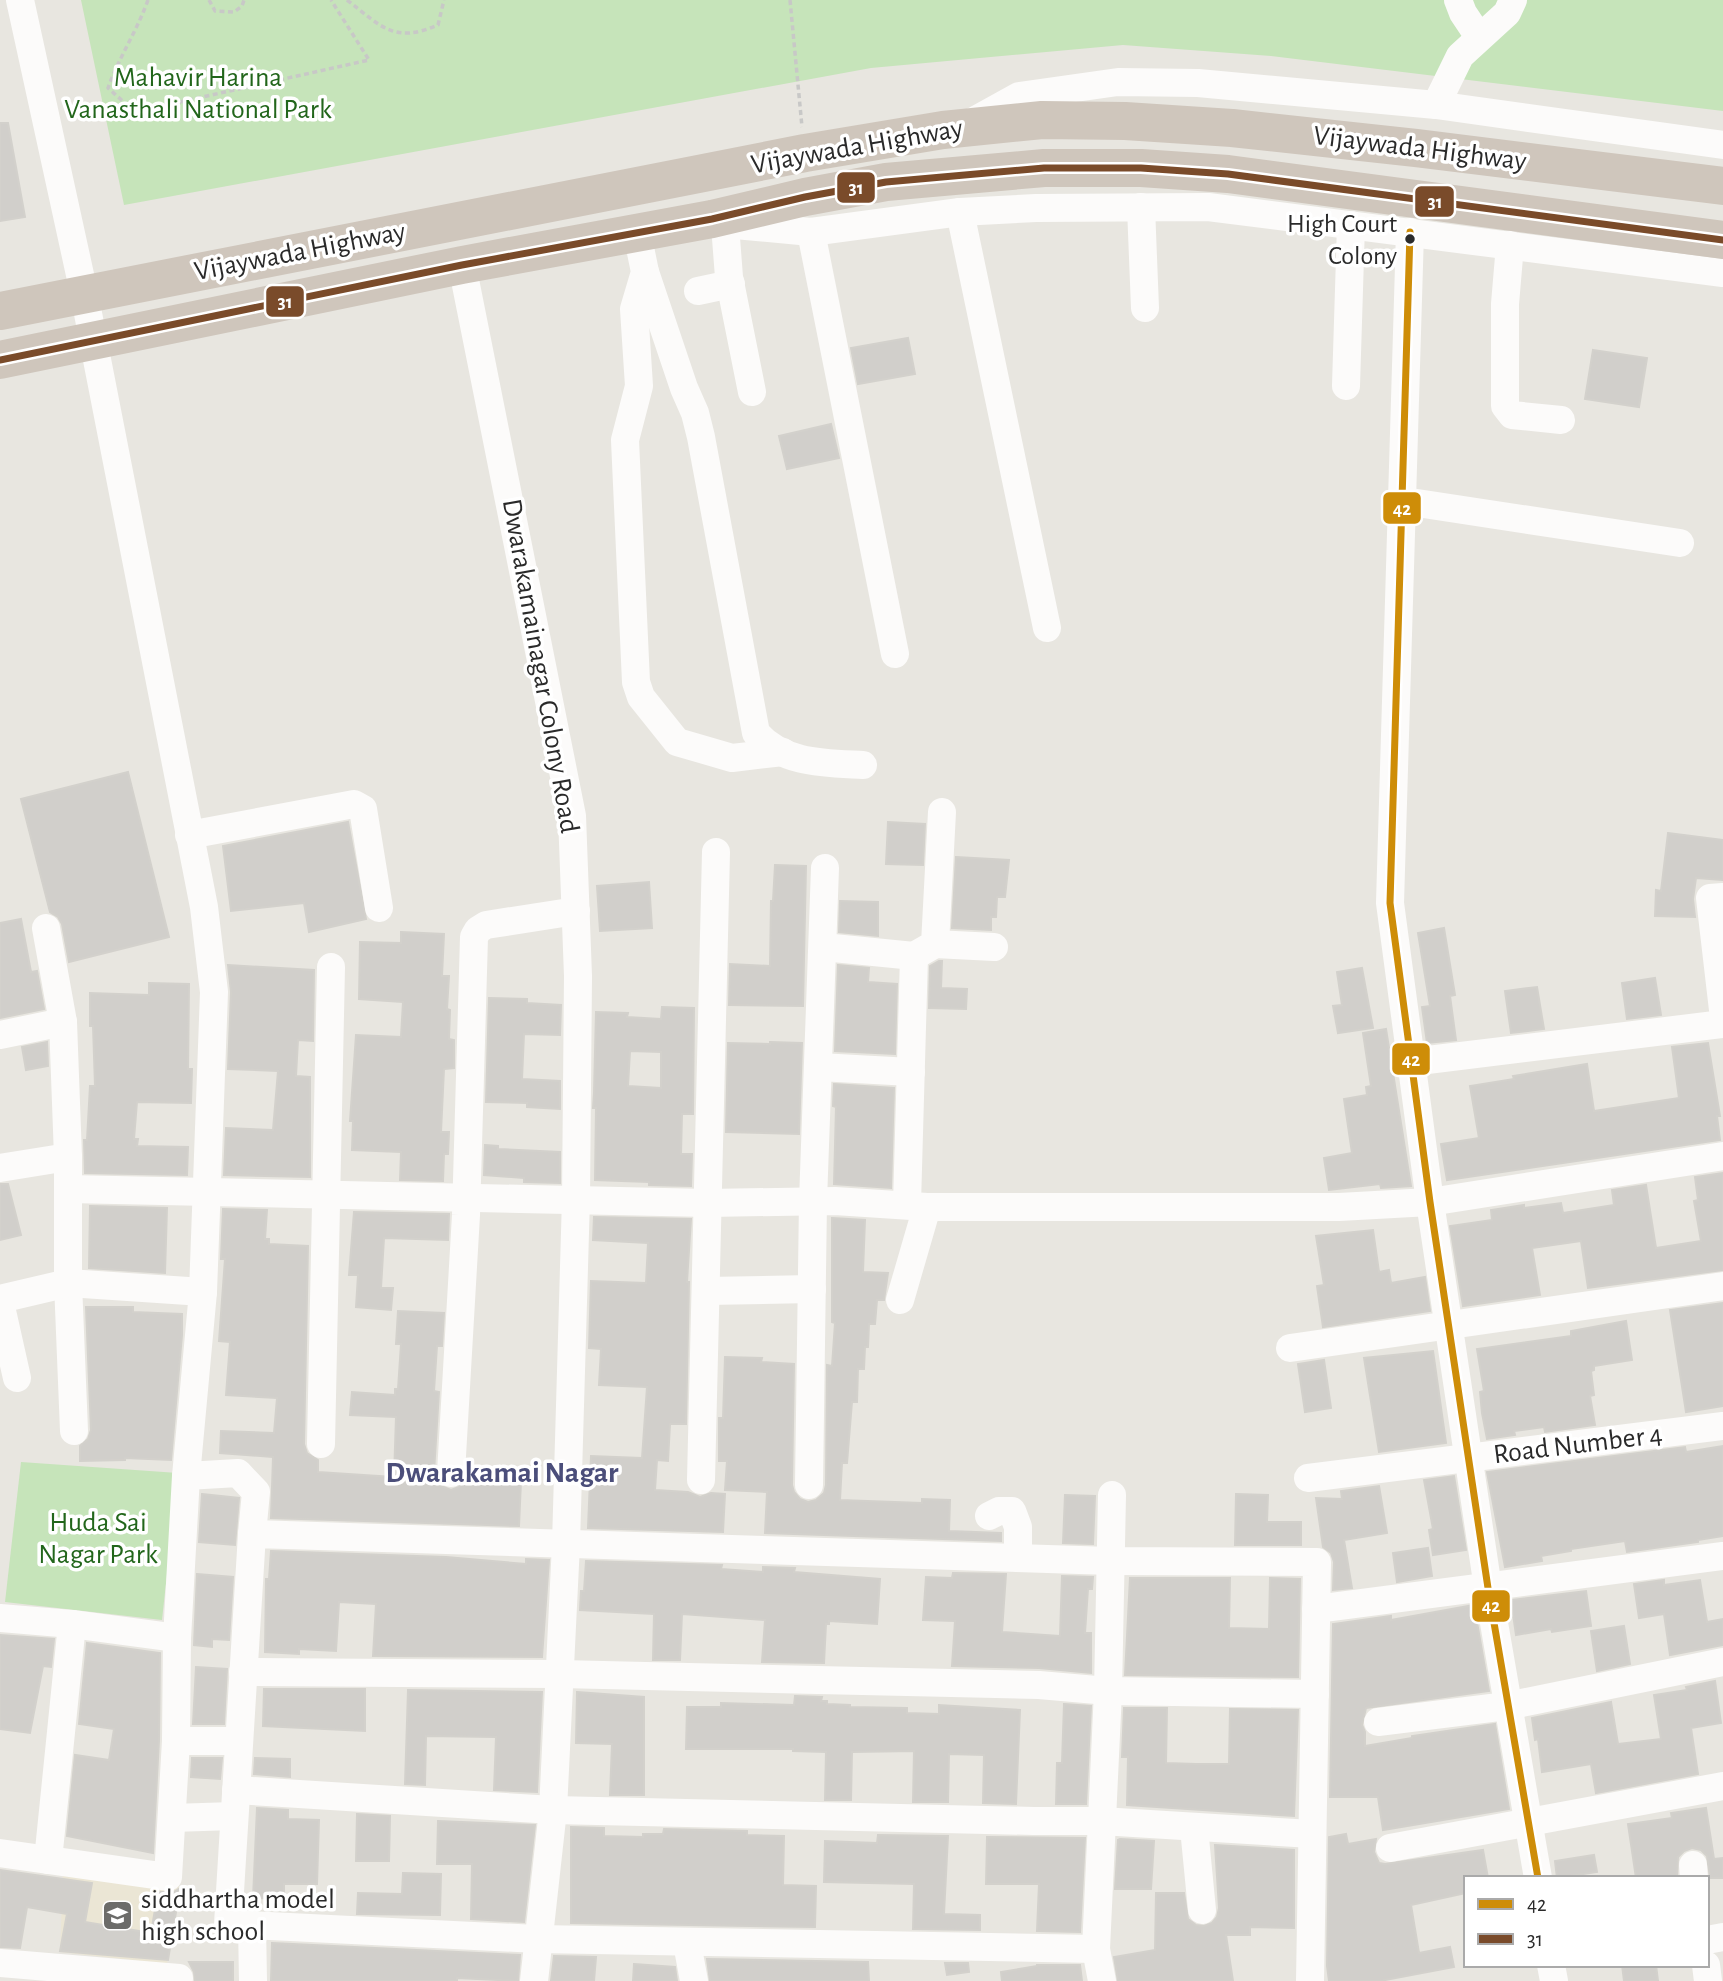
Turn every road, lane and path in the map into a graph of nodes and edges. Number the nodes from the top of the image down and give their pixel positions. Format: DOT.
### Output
graph roads {
  1 [pos="20,0"];
  2 [pos="148,0"];
  3 [pos="209,0"];
  4 [pos="244,0"];
  5 [pos="331,0"];
  6 [pos="347,0"];
  7 [pos="444,0"];
  8 [pos="790,0"];
  9 [pos="1458,0"];
  10 [pos="1513,0"];
  11 [pos="1479,37"];
  12 [pos="1436,105"];
  13 [pos="961,128"];
  14 [pos="1723,145"];
  15 [pos="805,153"];
  16 [pos="1723,186"];
  17 [pos="1141,207"];
  18 [pos="960,212"];
  19 [pos="718,222"];
  20 [pos="1351,225"];
  21 [pos="811,232"];
  22 [pos="1410,232"];
  23 [pos="637,233"];
  24 [pos="1723,240"];
  25 [pos="1510,245"];
  26 [pos="462,265"];
  27 [pos="645,272"];
  28 [pos="1723,273"];
  29 [pos="731,284"];
  30 [pos="698,291"];
  31 [pos="84,293"];
  32 [pos="1145,308"];
  33 [pos="0,311"];
  34 [pos="92,341"];
  35 [pos="0,360"];
  36 [pos="1346,386"];
  37 [pos="752,392"];
  38 [pos="1561,420"];
  39 [pos="1404,501"];
  40 [pos="1681,543"];
  41 [pos="1047,628"];
  42 [pos="895,654"];
  43 [pos="783,752"];
  44 [pos="863,765"];
  45 [pos="942,812"];
  46 [pos="189,835"];
  47 [pos="716,852"];
  48 [pos="825,868"];
  49 [pos="1723,897"];
  50 [pos="379,908"];
  51 [pos="576,911"];
  52 [pos="46,928"];
  53 [pos="824,947"];
  54 [pos="994,947"];
  55 [pos="925,950"];
  56 [pos="331,967"];
  57 [pos="1723,1010"];
  58 [pos="63,1021"];
  59 [pos="1723,1024"];
  60 [pos="0,1035"];
  61 [pos="1411,1062"];
  62 [pos="819,1067"];
  63 [pos="911,1072"];
  64 [pos="1723,1156"];
  65 [pos="68,1157"];
  66 [pos="0,1168"];
  67 [pos="68,1189"];
  68 [pos="207,1192"];
  69 [pos="326,1195"];
  70 [pos="466,1198"];
  71 [pos="576,1198"];
  72 [pos="813,1201"];
  73 [pos="1430,1202"];
  74 [pos="708,1203"];
  75 [pos="917,1206"];
  76 [pos="68,1283"];
  77 [pos="1723,1286"];
  78 [pos="813,1289"];
  79 [pos="706,1291"];
  80 [pos="203,1292"];
  81 [pos="900,1300"];
  82 [pos="0,1301"];
  83 [pos="1450,1327"];
  84 [pos="1290,1348"];
  85 [pos="17,1378"];
  86 [pos="1723,1426"];
  87 [pos="74,1431"];
  88 [pos="321,1444"];
  89 [pos="1469,1459"];
  90 [pos="451,1473"];
  91 [pos="186,1476"];
  92 [pos="1308,1478"];
  93 [pos="701,1480"];
  94 [pos="809,1485"];
  95 [pos="1112,1495"];
  96 [pos="989,1516"];
  97 [pos="252,1534"];
  98 [pos="566,1544"];
  99 [pos="1723,1556"];
  100 [pos="1018,1559"];
  101 [pos="1111,1562"];
  102 [pos="1488,1588"];
  103 [pos="1316,1609"];
  104 [pos="0,1618"];
  105 [pos="72,1624"];
  106 [pos="177,1638"];
  107 [pos="1723,1662"];
  108 [pos="243,1672"];
  109 [pos="560,1674"];
  110 [pos="1108,1691"];
  111 [pos="1315,1694"];
  112 [pos="1507,1706"];
  113 [pos="1378,1722"];
  114 [pos="176,1741"];
  115 [pos="239,1741"];
  116 [pos="1723,1786"];
  117 [pos="235,1803"];
  118 [pos="552,1810"];
  119 [pos="172,1818"];
  120 [pos="1101,1821"];
  121 [pos="1529,1822"];
  122 [pos="1194,1828"];
  123 [pos="1311,1834"];
  124 [pos="1390,1848"];
  125 [pos="0,1853"];
  126 [pos="48,1860"];
  127 [pos="1538,1876"];
  128 [pos="1202,1910"];
  129 [pos="252,1924"];
  130 [pos="537,1939"];
  131 [pos="687,1943"];
  132 [pos="1096,1949"];
  133 [pos="0,1963"];
  134 [pos="116,1977"];
  135 [pos="178,1978"];
  136 [pos="253,1981"];
  137 [pos="534,1981"];
  138 [pos="694,1981"];
  139 [pos="1102,1981"];
  140 [pos="1310,1981"];
  1 -- 31 [label="street"];
  2 -- 5 [label="path"];
  3 -- 4 [label="path"];
  6 -- 7 [label="path"];
  8 -- 15 [label="path"];
  9 -- 11 [label="street"];
  10 -- 11 [label="street"];
  11 -- 12 [label="street"];
  12 -- 13 [label="street"];
  12 -- 14 [label="street"];
  13 -- 15 [label="highway, Vijaywada Highway"];
  13 -- 16 [label="highway, Vijaywada Highway"];
  15 -- 31 [label="highway, Vijaywada Highway"];
  17 -- 18 [label="street"];
  17 -- 20 [label="street"];
  17 -- 32 [label="street"];
  18 -- 21 [label="street"];
  18 -- 41 [label="street"];
  19 -- 21 [label="street"];
  19 -- 23 [label="highway, Vijaywada Highway"];
  19 -- 24 [label="highway, Vijaywada Highway"];
  19 -- 29 [label="street"];
  20 -- 22 [label="street"];
  20 -- 36 [label="street"];
  21 -- 42 [label="street"];
  22 -- 25 [label="street"];
  22 -- 39 [label="street"];
  23 -- 26 [label="highway, Vijaywada Highway"];
  23 -- 27 [label="street"];
  25 -- 28 [label="street"];
  25 -- 38 [label="street"];
  26 -- 34 [label="highway, Vijaywada Highway"];
  26 -- 51 [label="street, Dwarakamainagar Colony Road"];
  27 -- 43 [label="street"];
  27 -- 43 [label="street"];
  29 -- 30 [label="street"];
  29 -- 37 [label="street"];
  31 -- 33 [label="highway, Vijaywada Highway"];
  31 -- 34 [label="street"];
  34 -- 35 [label="highway, Vijaywada Highway"];
  34 -- 46 [label="street"];
  39 -- 40 [label="street"];
  39 -- 61 [label="street"];
  43 -- 44 [label="street"];
  45 -- 55 [label="street"];
  46 -- 50 [label="street"];
  46 -- 68 [label="street"];
  47 -- 74 [label="street"];
  48 -- 53 [label="street"];
  49 -- 57 [label="street"];
  51 -- 70 [label="street"];
  51 -- 71 [label="street, Dwarakamainagar Colony Road"];
  52 -- 58 [label="street"];
  53 -- 55 [label="street"];
  53 -- 62 [label="street"];
  54 -- 55 [label="street"];
  55 -- 63 [label="street"];
  56 -- 69 [label="street"];
  58 -- 60 [label="street"];
  58 -- 65 [label="street"];
  59 -- 61 [label="street"];
  61 -- 73 [label="street"];
  62 -- 63 [label="street"];
  62 -- 72 [label="street"];
  63 -- 75 [label="street"];
  64 -- 73 [label="street"];
  65 -- 66 [label="street"];
  65 -- 67 [label="street"];
  67 -- 68 [label="street"];
  67 -- 76 [label="street"];
  68 -- 69 [label="street"];
  68 -- 80 [label="street"];
  69 -- 70 [label="street"];
  69 -- 88 [label="street"];
  70 -- 71 [label="street"];
  70 -- 90 [label="street"];
  71 -- 74 [label="street"];
  71 -- 98 [label="street, Dwarakamainagar Colony Road"];
  72 -- 74 [label="street"];
  72 -- 75 [label="street"];
  72 -- 78 [label="street"];
  73 -- 75 [label="street"];
  73 -- 83 [label="street"];
  74 -- 79 [label="street"];
  75 -- 81 [label="street"];
  76 -- 80 [label="street"];
  76 -- 82 [label="street"];
  76 -- 87 [label="street"];
  77 -- 83 [label="street"];
  78 -- 79 [label="street"];
  78 -- 94 [label="street"];
  79 -- 93 [label="street"];
  80 -- 91 [label="street"];
  82 -- 85 [label="street"];
  83 -- 84 [label="street"];
  83 -- 89 [label="street"];
  86 -- 89 [label="street, Road Number 4"];
  89 -- 92 [label="street, Road Number 4"];
  89 -- 102 [label="street"];
  91 -- 97 [label="street"];
  91 -- 106 [label="street"];
  95 -- 101 [label="street"];
  96 -- 100 [label="street"];
  97 -- 98 [label="street"];
  97 -- 108 [label="street"];
  98 -- 100 [label="street"];
  98 -- 109 [label="street, Dwarakamainagar Colony Road"];
  99 -- 102 [label="street"];
  100 -- 101 [label="street"];
  101 -- 103 [label="street"];
  101 -- 110 [label="street"];
  102 -- 103 [label="street"];
  102 -- 112 [label="street"];
  103 -- 111 [label="street"];
  104 -- 105 [label="street"];
  105 -- 106 [label="street"];
  105 -- 126 [label="street"];
  106 -- 114 [label="street"];
  107 -- 112 [label="street"];
  108 -- 109 [label="street"];
  108 -- 115 [label="street"];
  109 -- 110 [label="street"];
  109 -- 118 [label="street, Dwarakamainagar Colony Road"];
  110 -- 111 [label="street"];
  110 -- 120 [label="street"];
  111 -- 123 [label="street"];
  112 -- 113 [label="street"];
  112 -- 121 [label="street"];
  114 -- 115 [label="street"];
  114 -- 119 [label="street"];
  115 -- 117 [label="street"];
  116 -- 121 [label="street"];
  117 -- 118 [label="street"];
  117 -- 119 [label="street"];
  117 -- 129 [label="street"];
  118 -- 120 [label="street"];
  118 -- 130 [label="street, Dwarakamainagar Colony Road"];
  119 -- 126 [label="street"];
  120 -- 122 [label="street"];
  120 -- 132 [label="street"];
  121 -- 124 [label="street"];
  121 -- 127 [label="street"];
  122 -- 123 [label="street"];
  122 -- 128 [label="street"];
  123 -- 140 [label="street"];
  125 -- 126 [label="street"];
  129 -- 130 [label="street"];
  129 -- 136 [label="street"];
  130 -- 131 [label="street"];
  130 -- 137 [label="street, Dwarakamainagar Colony Road"];
  131 -- 132 [label="street"];
  131 -- 138 [label="street"];
  132 -- 139 [label="street"];
  133 -- 134 [label="street"];
  134 -- 135 [label="street"];
}
